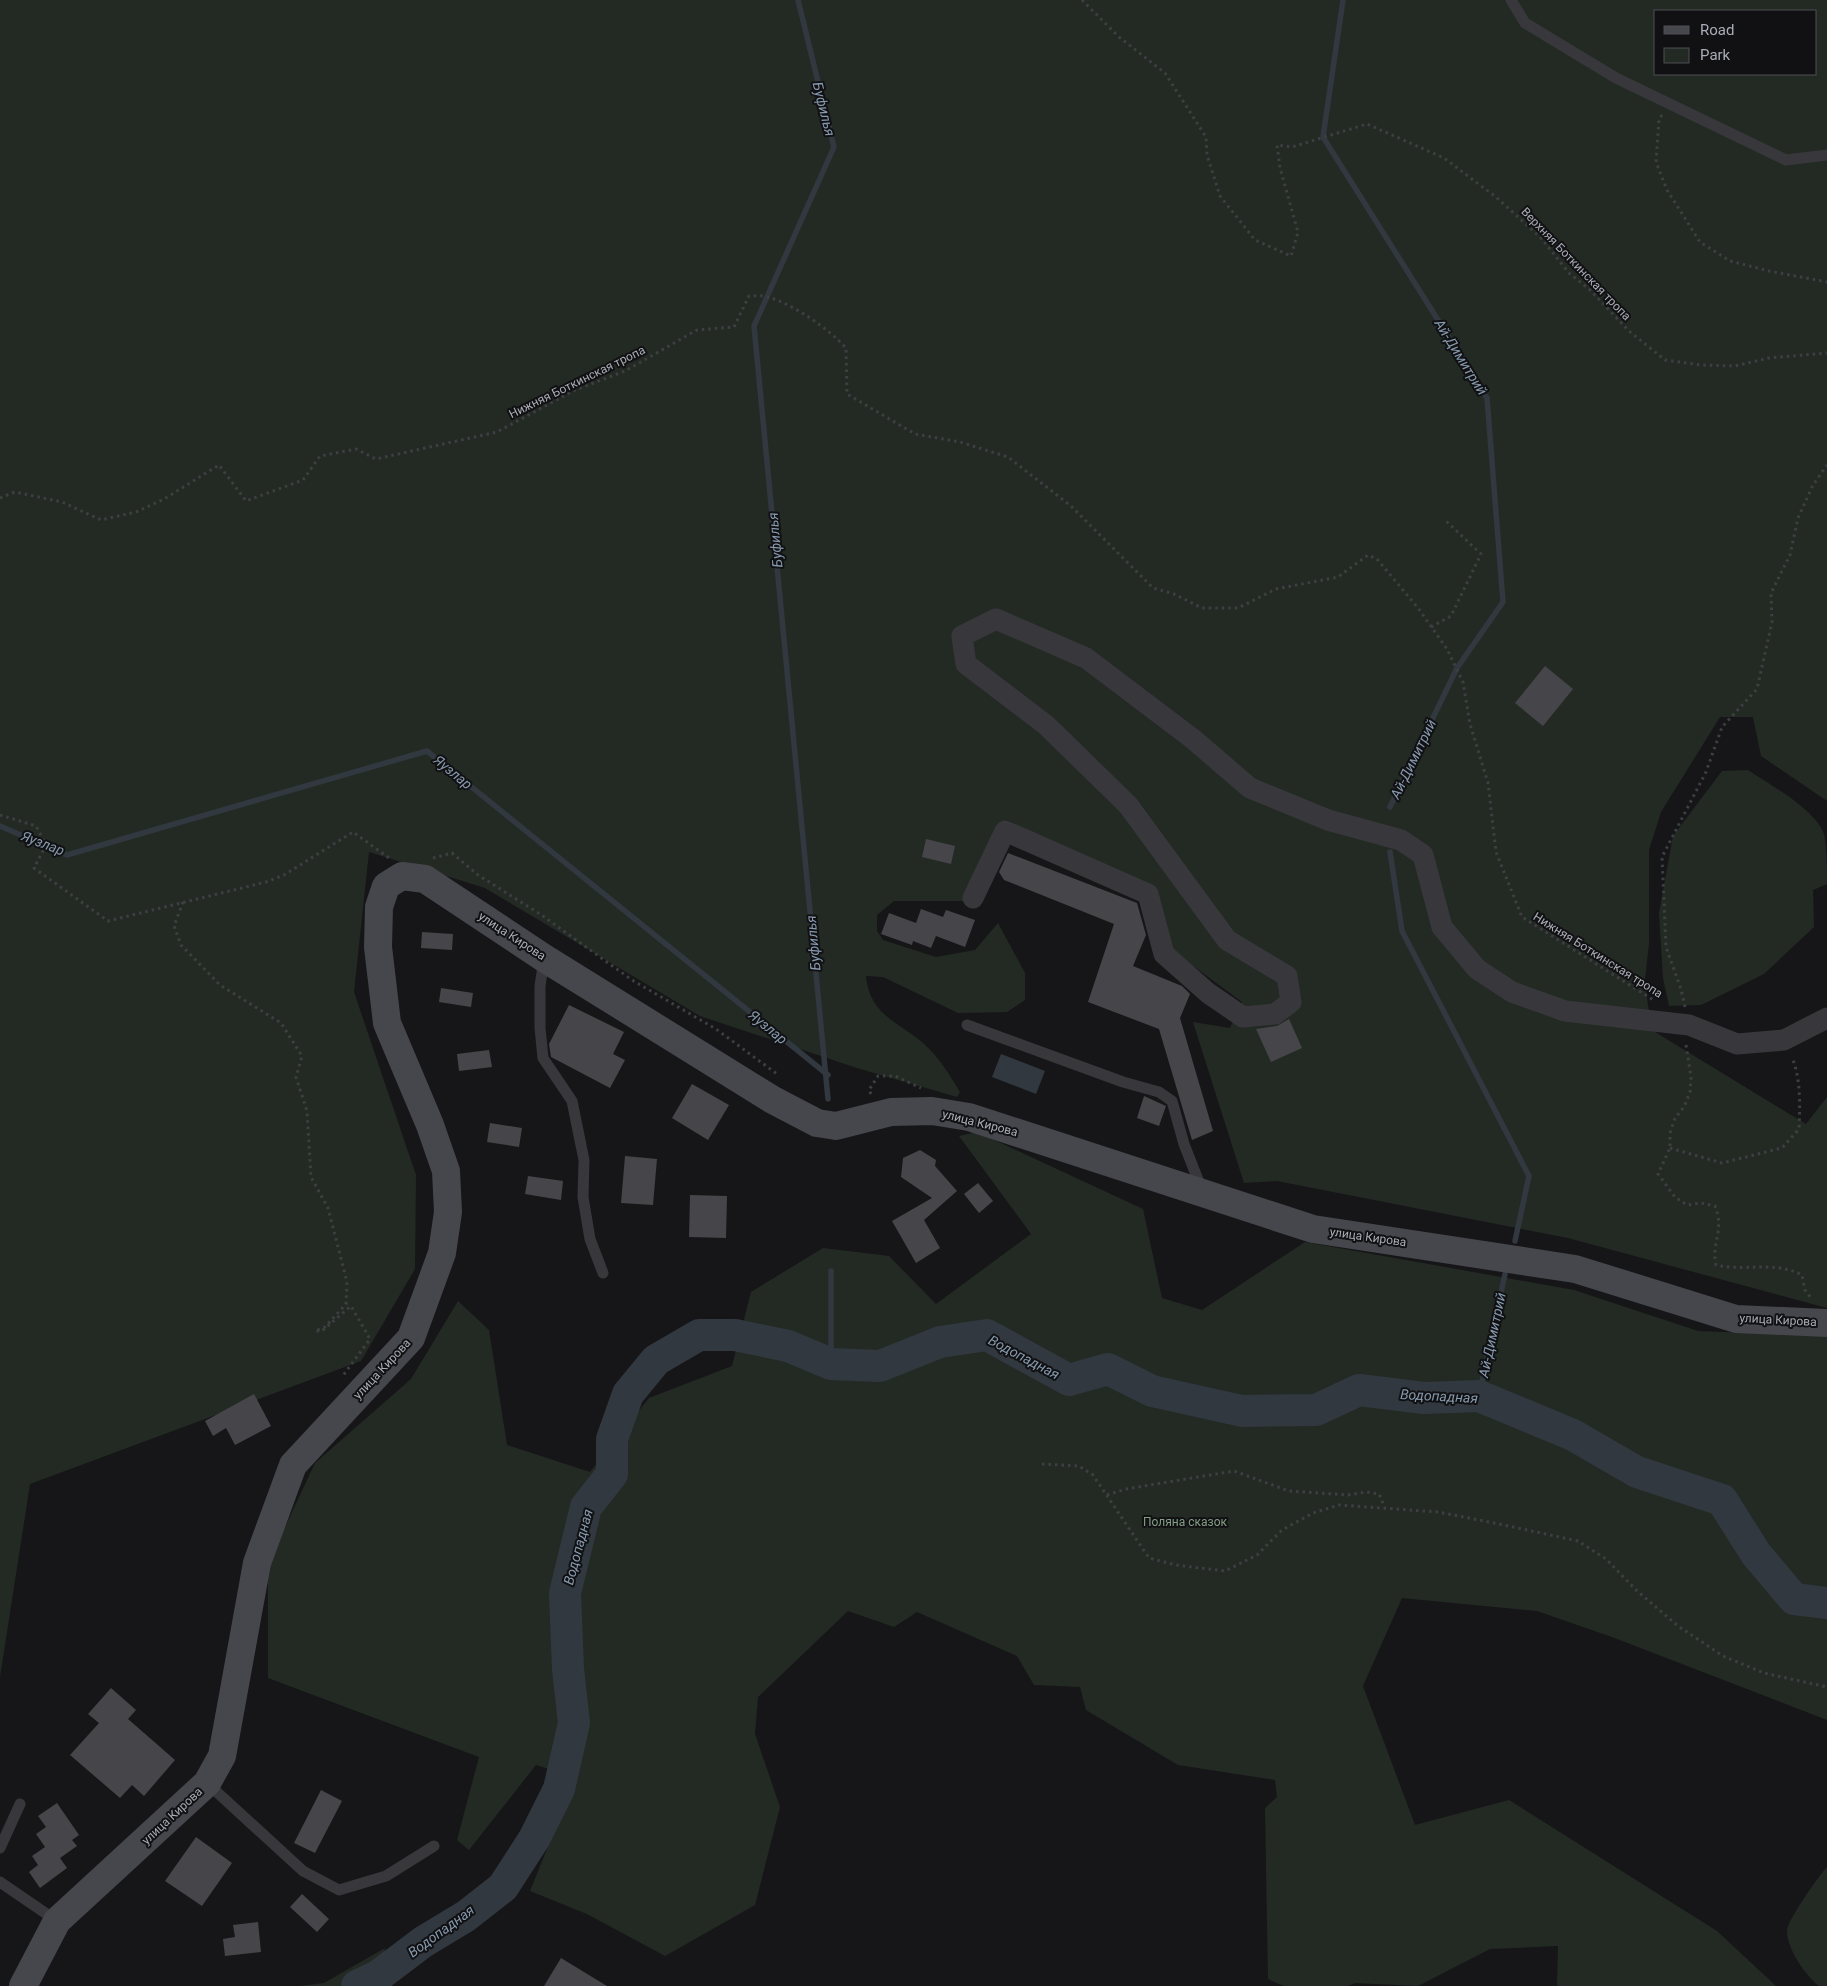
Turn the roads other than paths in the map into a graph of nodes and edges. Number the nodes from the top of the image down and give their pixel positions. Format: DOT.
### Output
graph roads {
  1 [pos="1511,0"];
  2 [pos="1827,155"];
  3 [pos="973,898"];
  4 [pos="544,958"];
  5 [pos="1827,1018"];
  6 [pos="967,1025"];
  7 [pos="1204,1194"];
  8 [pos="603,1273"];
  9 [pos="1825,1323"];
  10 [pos="207,1783"];
  11 [pos="20,1804"];
  12 [pos="434,1846"];
  13 [pos="0,1848"];
  14 [pos="0,1882"];
  15 [pos="57,1921"];
  16 [pos="23,1986"];
  1 -- 2 [label="lane"];
  3 -- 5 [label="street"];
  4 -- 7 [label="street, улица Кирова"];
  4 -- 8 [label="lane"];
  4 -- 10 [label="street, улица Кирова"];
  6 -- 7 [label="lane"];
  7 -- 9 [label="street, улица Кирова"];
  10 -- 12 [label="lane"];
  10 -- 15 [label="street, улица Кирова"];
  11 -- 13 [label="lane"];
  14 -- 15 [label="lane"];
  15 -- 16 [label="street, улица Кирова"];
}
